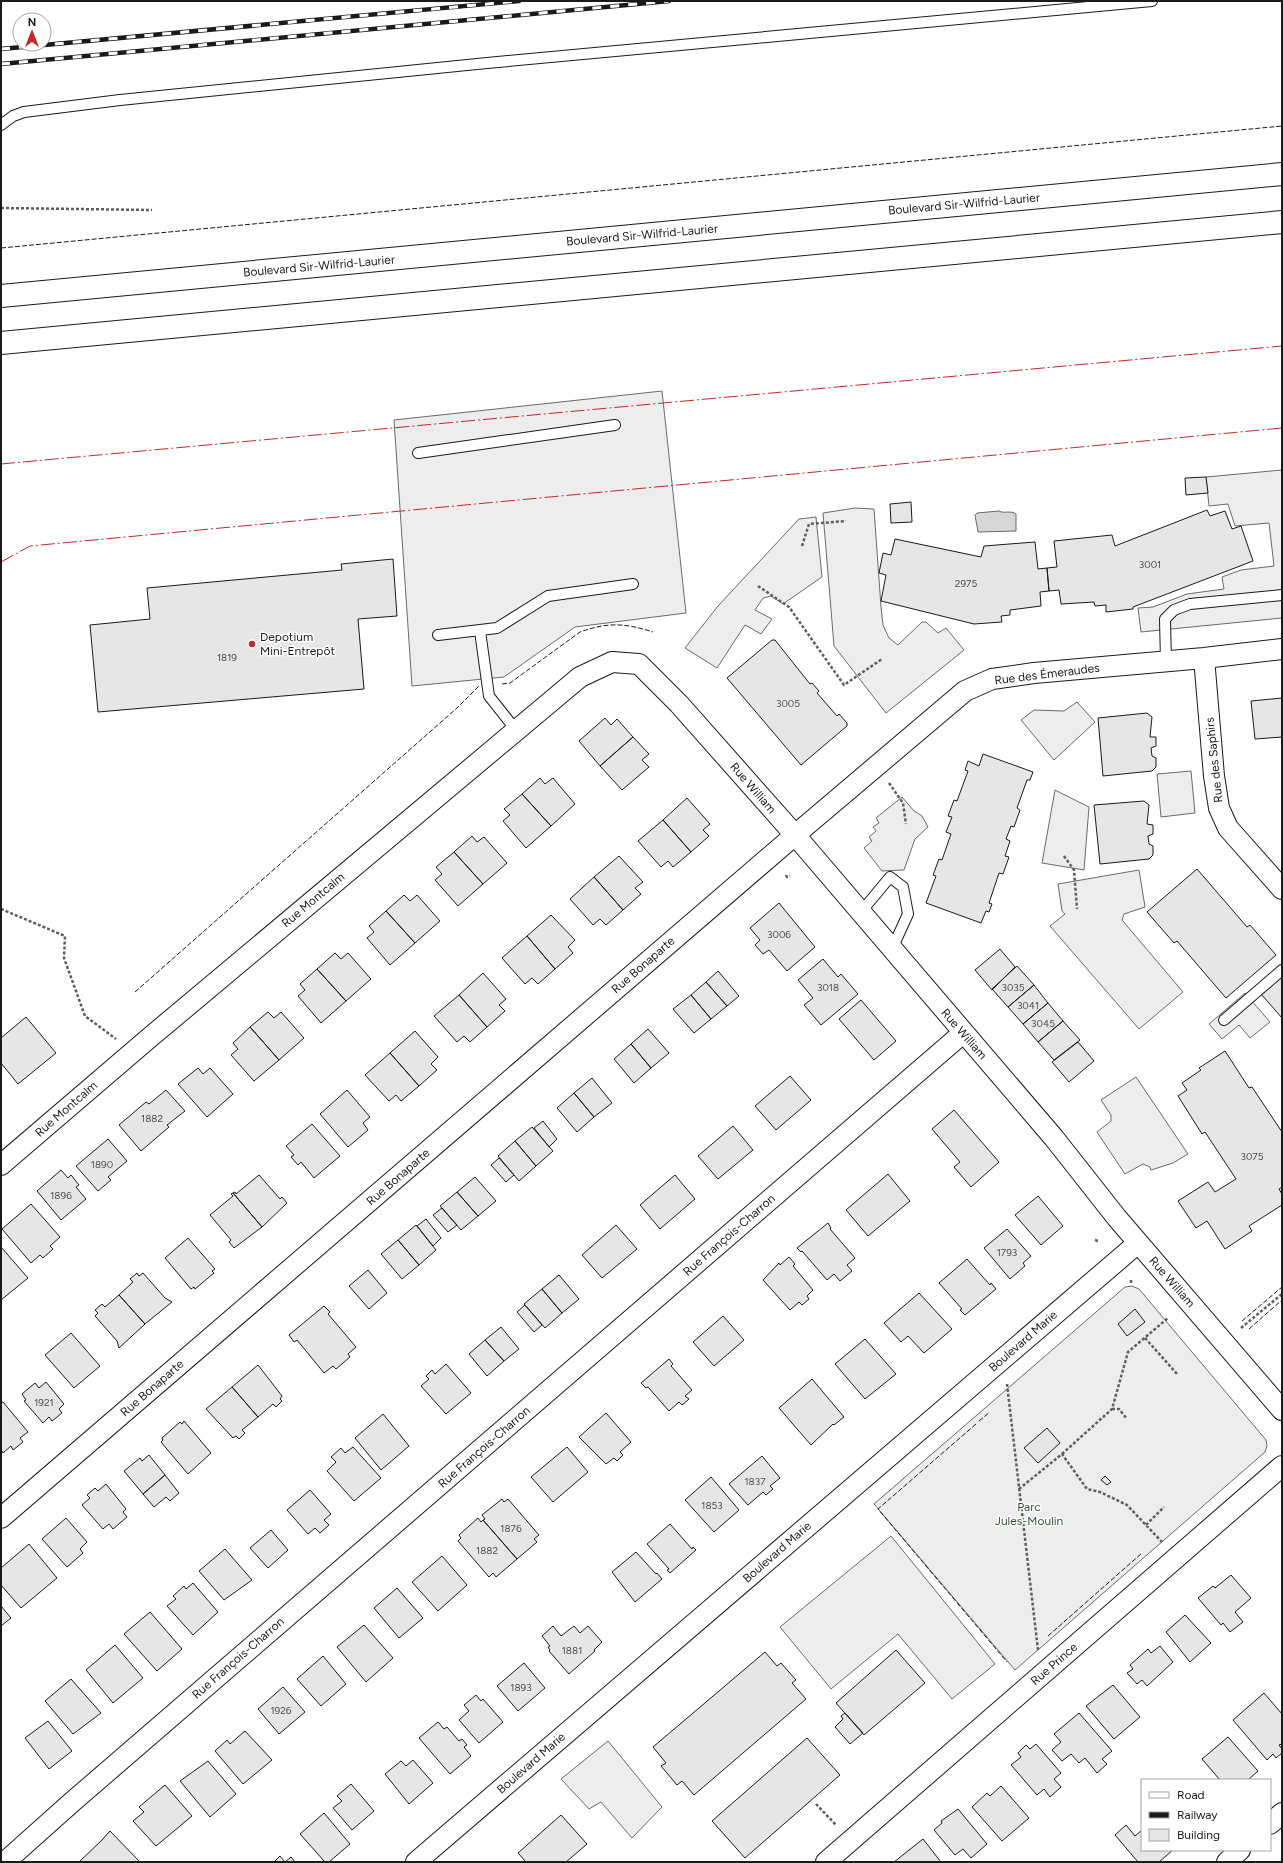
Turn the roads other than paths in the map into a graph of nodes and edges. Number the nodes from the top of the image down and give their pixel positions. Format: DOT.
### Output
graph roads {
  1 [pos="1152,1"];
  2 [pos="1,124"];
  3 [pos="1282,174"];
  4 [pos="1282,222"];
  5 [pos="1,296"];
  6 [pos="1,343"];
  7 [pos="615,425"];
  8 [pos="418,453"];
  9 [pos="633,584"];
  10 [pos="1282,595"];
  11 [pos="480,631"];
  12 [pos="438,635"];
  13 [pos="1282,649"];
  14 [pos="1204,658"];
  15 [pos="1166,662"];
  16 [pos="639,664"];
  17 [pos="516,730"];
  18 [pos="795,835"];
  19 [pos="1282,889"];
  20 [pos="860,912"];
  21 [pos="892,949"];
  22 [pos="1282,970"];
  23 [pos="1224,1020"];
  24 [pos="963,1033"];
  25 [pos="1,1165"];
  26 [pos="1138,1243"];
  27 [pos="1282,1410"];
  28 [pos="1282,1466"];
  29 [pos="1,1518"];
  30 [pos="1282,1813"];
  31 [pos="1271,1823"];
  32 [pos="1239,1851"];
  33 [pos="5,1862"];
  34 [pos="416,1862"];
  35 [pos="826,1862"];
  36 [pos="1227,1862"];
  1 -- 2 [label="lane"];
  3 -- 5 [label="highway, Boulevard Sir-Wilfrid-Laurier"];
  4 -- 6 [label="highway"];
  7 -- 8 [label="lane"];
  9 -- 11 [label="lane"];
  10 -- 15 [label="lane"];
  11 -- 12 [label="lane"];
  11 -- 17 [label="lane"];
  13 -- 14 [label="street, Rue des Émeraudes"];
  14 -- 15 [label="street, Rue des Émeraudes"];
  14 -- 19 [label="street, Rue des Saphirs"];
  15 -- 18 [label="street, Rue des Émeraudes"];
  16 -- 17 [label="street, Rue Montcalm"];
  16 -- 18 [label="street, Rue William"];
  17 -- 25 [label="street, Rue Montcalm"];
  18 -- 20 [label="street, Rue William"];
  18 -- 29 [label="street, Rue Bonaparte"];
  20 -- 21 [label="street, Rue William"];
  20 -- 21 [label="lane"];
  21 -- 24 [label="street, Rue William"];
  22 -- 23 [label="lane"];
  24 -- 26 [label="street, Rue William"];
  24 -- 33 [label="street, Rue François-Charron"];
  26 -- 27 [label="street, Rue William"];
  26 -- 34 [label="street, Boulevard Marie"];
  28 -- 35 [label="street, Rue Prince"];
  30 -- 31 [label="street"];
  32 -- 36 [label="street"];
}
